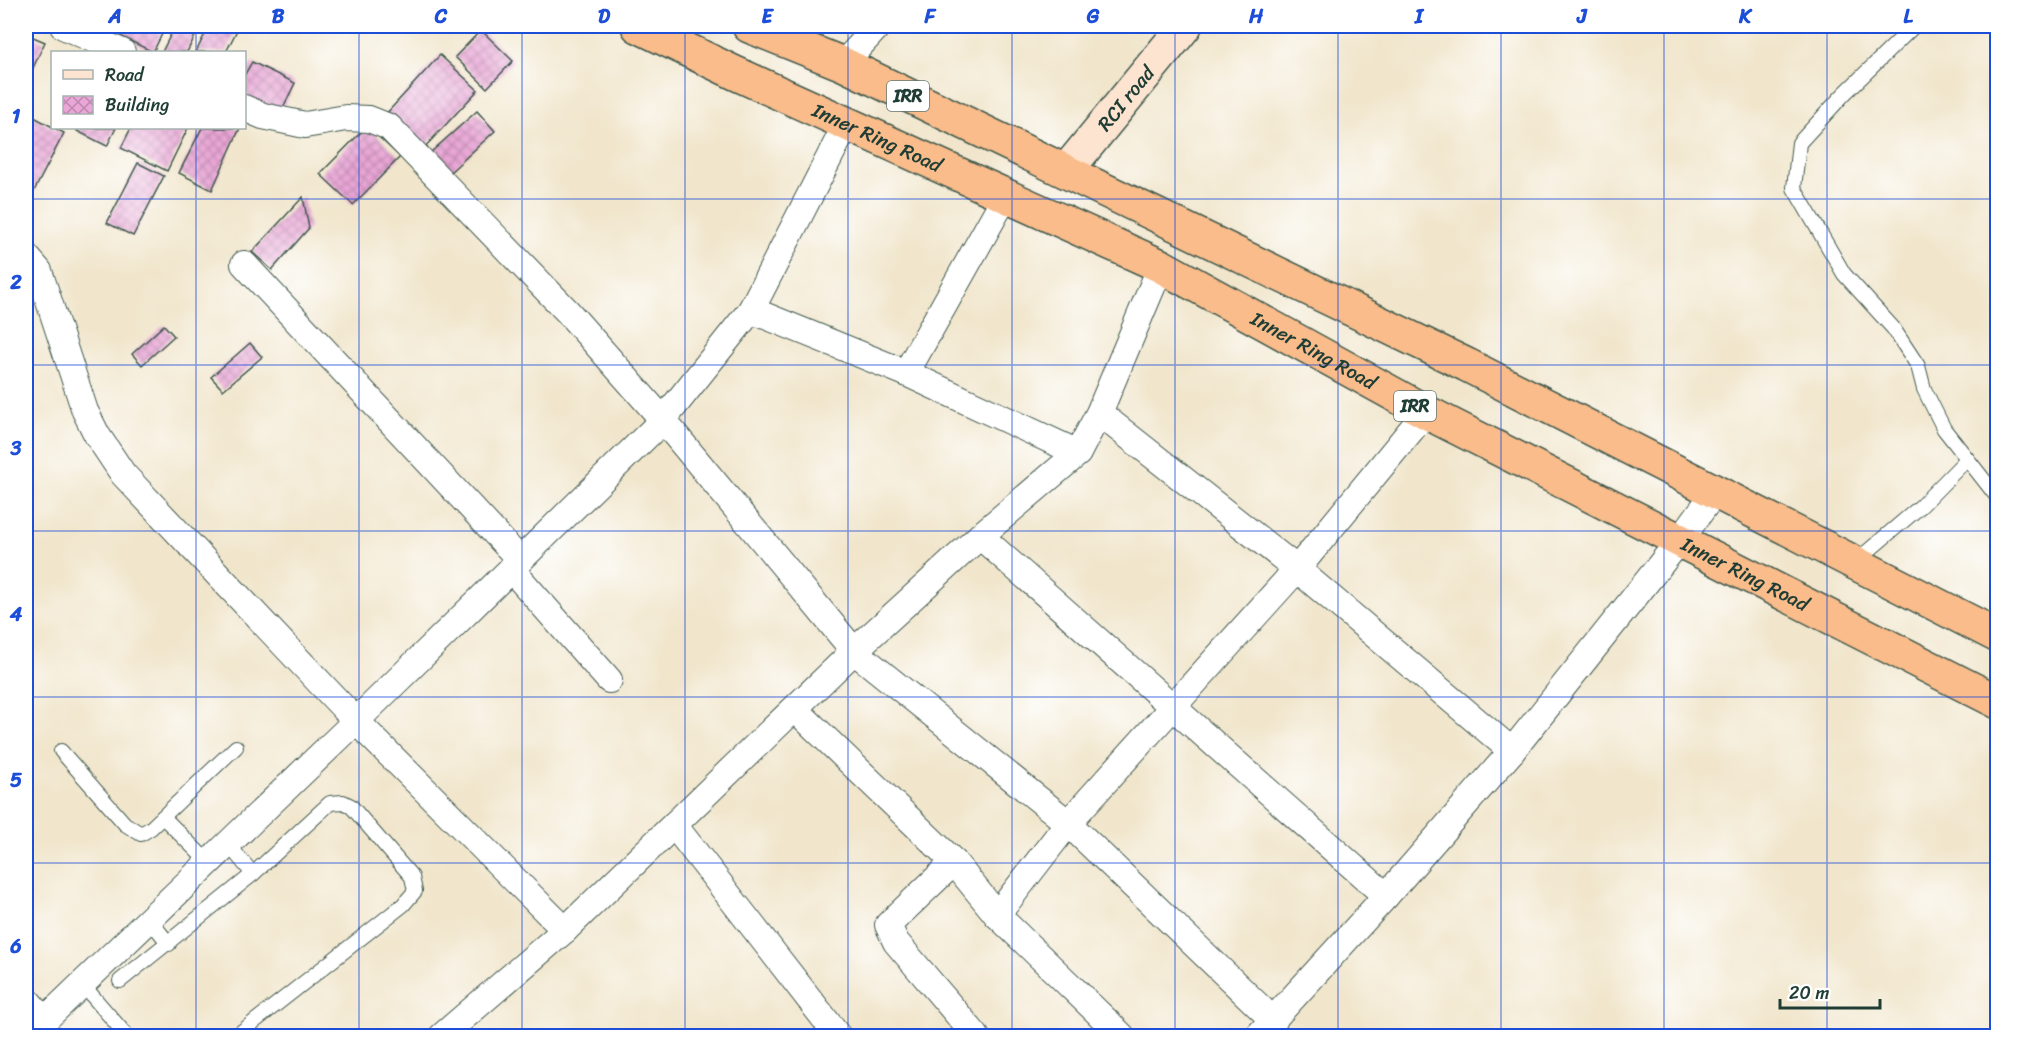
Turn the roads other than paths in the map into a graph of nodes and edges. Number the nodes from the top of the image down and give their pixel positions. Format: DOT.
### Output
graph roads {
  1 [pos="63,26"];
  2 [pos="638,26"];
  3 [pos="749,26"];
  4 [pos="878,26"];
  5 [pos="1185,26"];
  6 [pos="1914,26"];
  7 [pos="120,51"];
  8 [pos="843,64"];
  9 [pos="254,112"];
  10 [pos="847,123"];
  11 [pos="1066,171"];
  12 [pos="1006,195"];
  13 [pos="26,256"];
  14 [pos="244,264"];
  15 [pos="1161,266"];
  16 [pos="751,310"];
  17 [pos="906,373"];
  18 [pos="1426,412"];
  19 [pos="1099,413"];
  20 [pos="663,420"];
  21 [pos="1078,453"];
  22 [pos="1967,459"];
  23 [pos="1715,492"];
  24 [pos="1998,498"];
  25 [pos="980,536"];
  26 [pos="1680,540"];
  27 [pos="1854,563"];
  28 [pos="516,565"];
  29 [pos="1297,569"];
  30 [pos="1998,636"];
  31 [pos="854,651"];
  32 [pos="609,680"];
  33 [pos="1989,698"];
  34 [pos="1173,707"];
  35 [pos="795,709"];
  36 [pos="356,722"];
  37 [pos="236,747"];
  38 [pos="62,751"];
  39 [pos="1512,751"];
  40 [pos="163,817"];
  41 [pos="1068,823"];
  42 [pos="674,825"];
  43 [pos="228,844"];
  44 [pos="954,862"];
  45 [pos="209,863"];
  46 [pos="253,874"];
  47 [pos="1386,896"];
  48 [pos="997,915"];
  49 [pos="150,920"];
  50 [pos="566,930"];
  51 [pos="169,944"];
  52 [pos="116,976"];
  53 [pos="82,984"];
  54 [pos="26,999"];
  55 [pos="37,1029"];
  56 [pos="1266,1029"];
  57 [pos="127,1036"];
  58 [pos="236,1036"];
  59 [pos="442,1036"];
  60 [pos="838,1036"];
  61 [pos="976,1036"];
  62 [pos="1122,1036"];
  1 -- 7 [label="street"];
  2 -- 10 [label="highway, Inner Ring Road / IRR"];
  3 -- 8 [label="highway, IRR"];
  4 -- 8 [label="street"];
  5 -- 11 [label="street, RCI road"];
  6 -- 22 [label="lane"];
  8 -- 11 [label="highway, IRR"];
  9 -- 20 [label="street"];
  10 -- 12 [label="highway, Inner Ring Road / IRR"];
  10 -- 16 [label="street"];
  11 -- 23 [label="highway, IRR"];
  12 -- 15 [label="highway, Inner Ring Road / IRR"];
  12 -- 17 [label="street"];
  13 -- 36 [label="street"];
  14 -- 28 [label="street"];
  15 -- 18 [label="highway, Inner Ring Road / IRR"];
  15 -- 19 [label="street"];
  16 -- 17 [label="street"];
  16 -- 20 [label="street"];
  17 -- 21 [label="street"];
  18 -- 26 [label="highway, Inner Ring Road / IRR"];
  18 -- 29 [label="street"];
  19 -- 21 [label="street"];
  19 -- 29 [label="street"];
  20 -- 28 [label="street"];
  20 -- 31 [label="street"];
  21 -- 25 [label="street"];
  22 -- 24 [label="lane"];
  22 -- 27 [label="lane"];
  23 -- 26 [label="street"];
  23 -- 27 [label="highway, IRR"];
  25 -- 31 [label="street"];
  25 -- 34 [label="street"];
  26 -- 33 [label="highway, Inner Ring Road / IRR"];
  26 -- 39 [label="street"];
  27 -- 30 [label="highway, IRR"];
  28 -- 32 [label="street"];
  28 -- 36 [label="street"];
  29 -- 34 [label="street"];
  29 -- 39 [label="street"];
  31 -- 35 [label="street"];
  31 -- 41 [label="street"];
  34 -- 41 [label="street"];
  34 -- 47 [label="street"];
  35 -- 42 [label="street"];
  35 -- 44 [label="street"];
  36 -- 43 [label="street"];
  36 -- 50 [label="street"];
  37 -- 40 [label="lane"];
  38 -- 40 [label="lane"];
  39 -- 47 [label="street"];
  40 -- 45 [label="lane"];
  41 -- 48 [label="street"];
  41 -- 56 [label="street"];
  42 -- 50 [label="street"];
  42 -- 60 [label="street"];
  43 -- 45 [label="street"];
  43 -- 46 [label="lane"];
  44 -- 48 [label="street"];
  44 -- 61 [label="street"];
  45 -- 49 [label="street"];
  46 -- 51 [label="lane"];
  46 -- 58 [label="lane"];
  47 -- 56 [label="street"];
  48 -- 62 [label="street"];
  49 -- 51 [label="lane"];
  49 -- 52 [label="street"];
  50 -- 59 [label="street"];
  51 -- 52 [label="lane"];
  52 -- 53 [label="street"];
  53 -- 55 [label="street"];
  53 -- 57 [label="lane"];
  54 -- 55 [label="street"];
}
